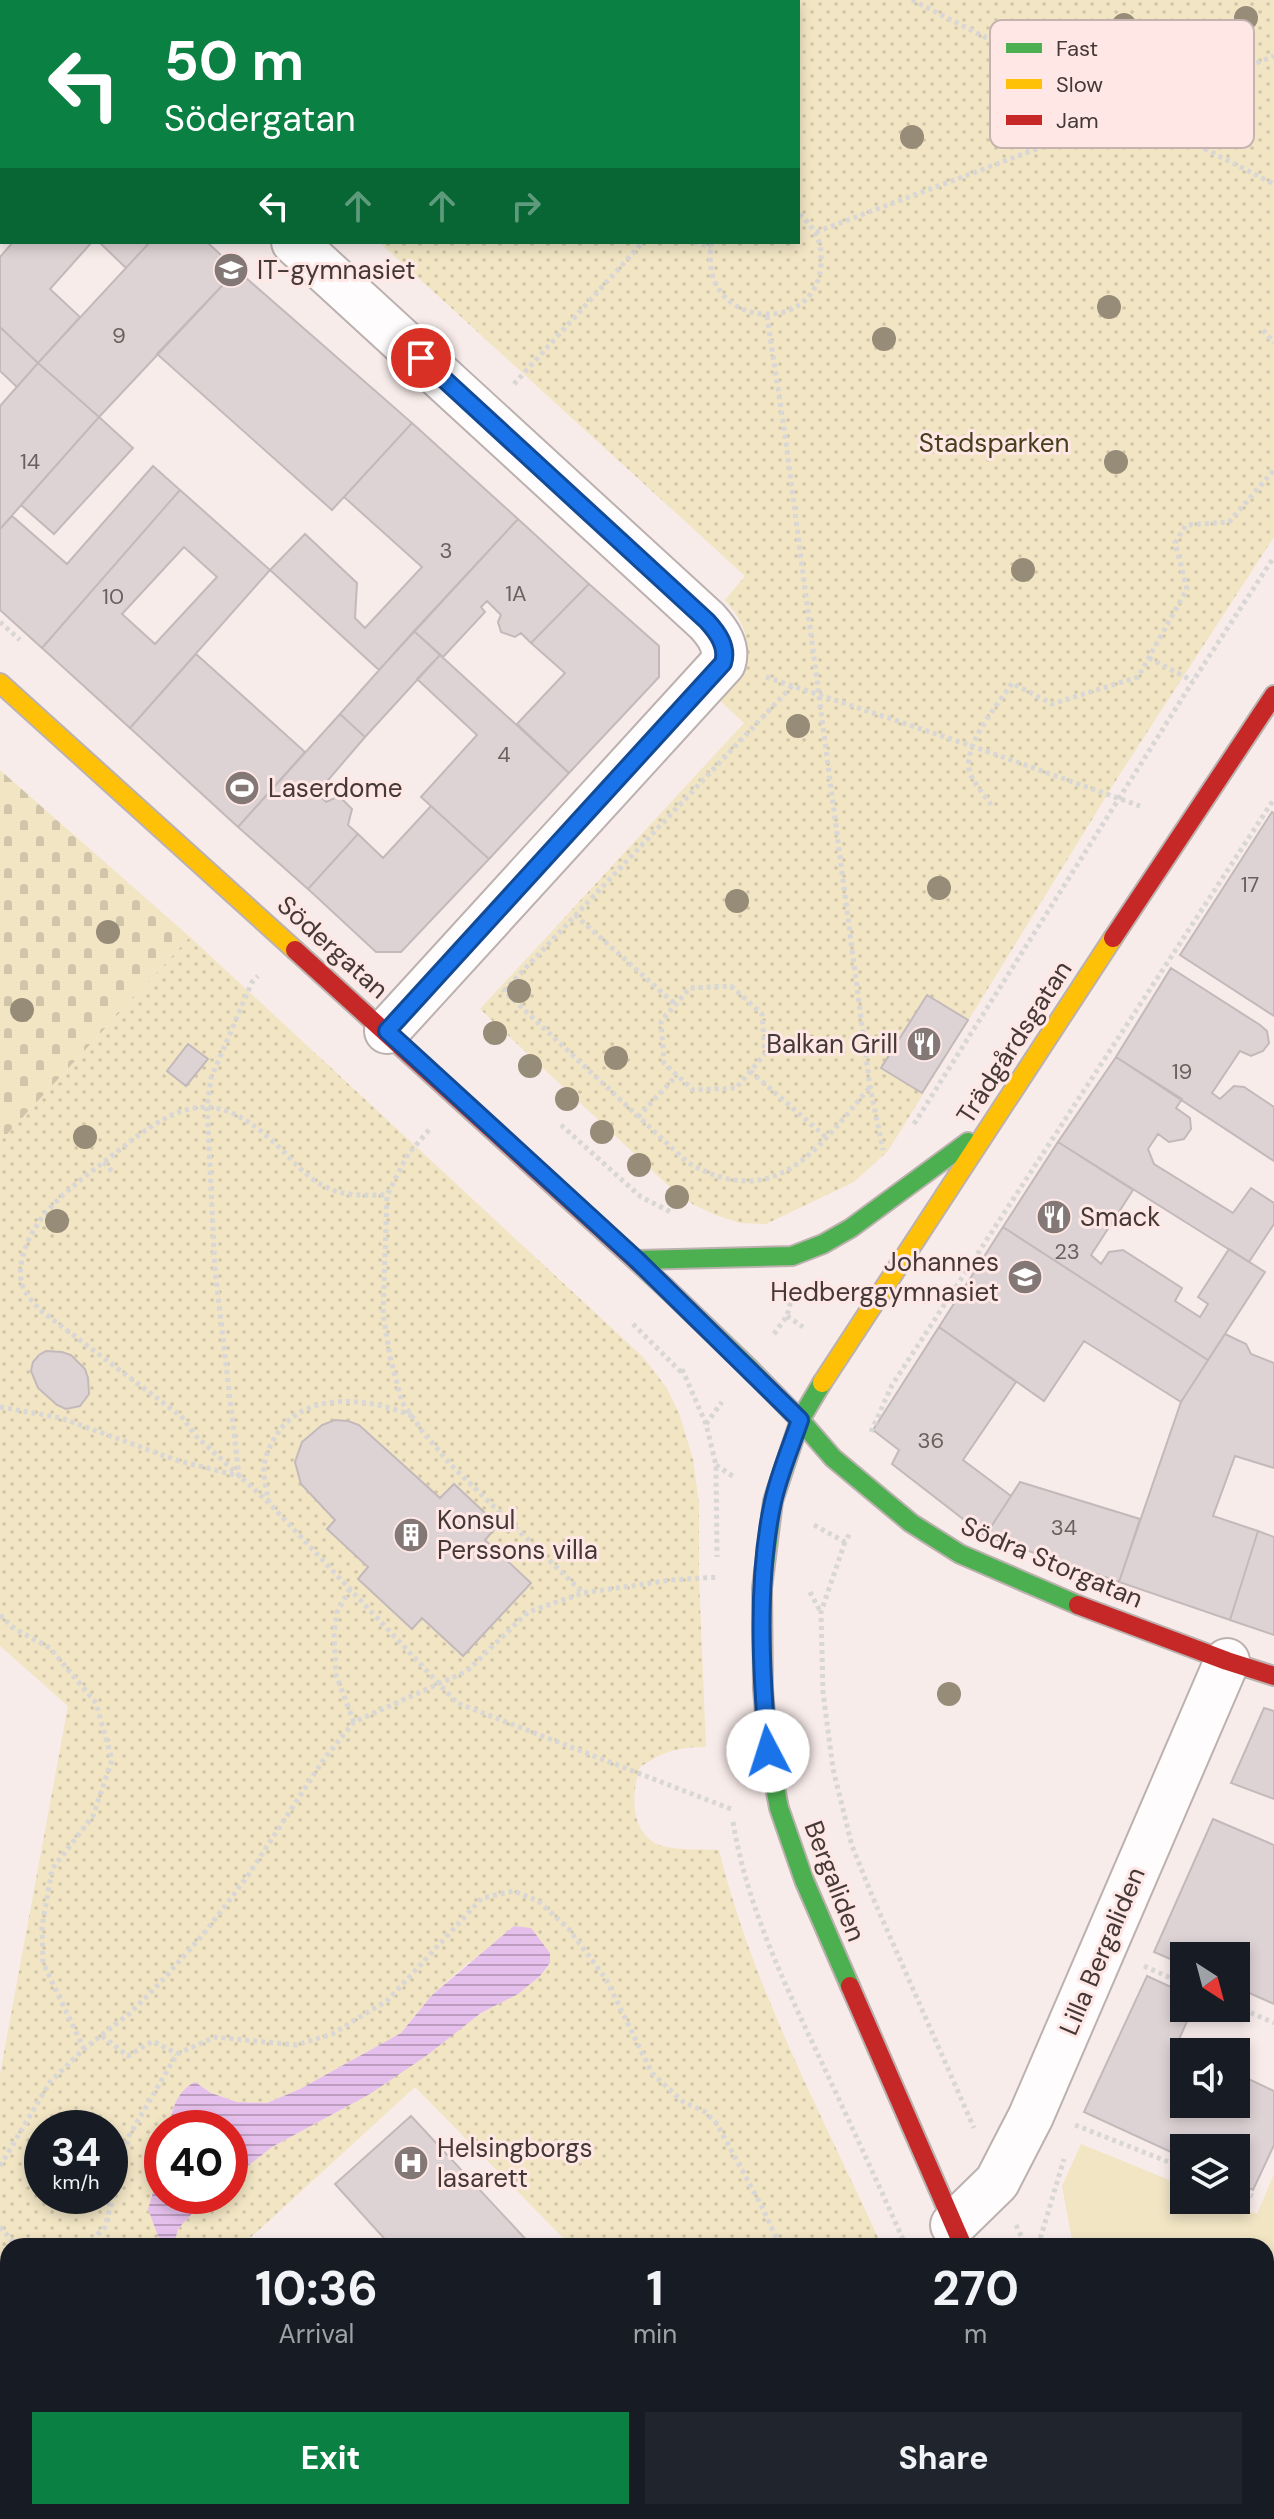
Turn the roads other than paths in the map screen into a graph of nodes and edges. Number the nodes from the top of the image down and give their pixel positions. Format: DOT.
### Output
graph roads {
  1 [pos="296,244"];
  2 [pos="0,683"];
  3 [pos="1274,695"];
  4 [pos="387,1031"];
  5 [pos="992,1124"];
  6 [pos="637,1260"];
  7 [pos="800,1420"];
  8 [pos="1227,1661"];
  9 [pos="1274,1676"];
  10 [pos="958,2236"];
  1 -- 4 [label="street"];
  2 -- 4 [label="street, Södergatan"];
  3 -- 5 [label="street, Trädgårdsgatan"];
  4 -- 6 [label="street, Södergatan"];
  5 -- 6 [label="street"];
  5 -- 7 [label="street, Trädgårdsgatan"];
  6 -- 7 [label="street, Södergatan"];
  7 -- 8 [label="street, Södra Storgatan"];
  7 -- 10 [label="street, Bergaliden"];
  8 -- 9 [label="street, Södra Storgatan"];
  8 -- 10 [label="street, Lilla Bergaliden"];
}
